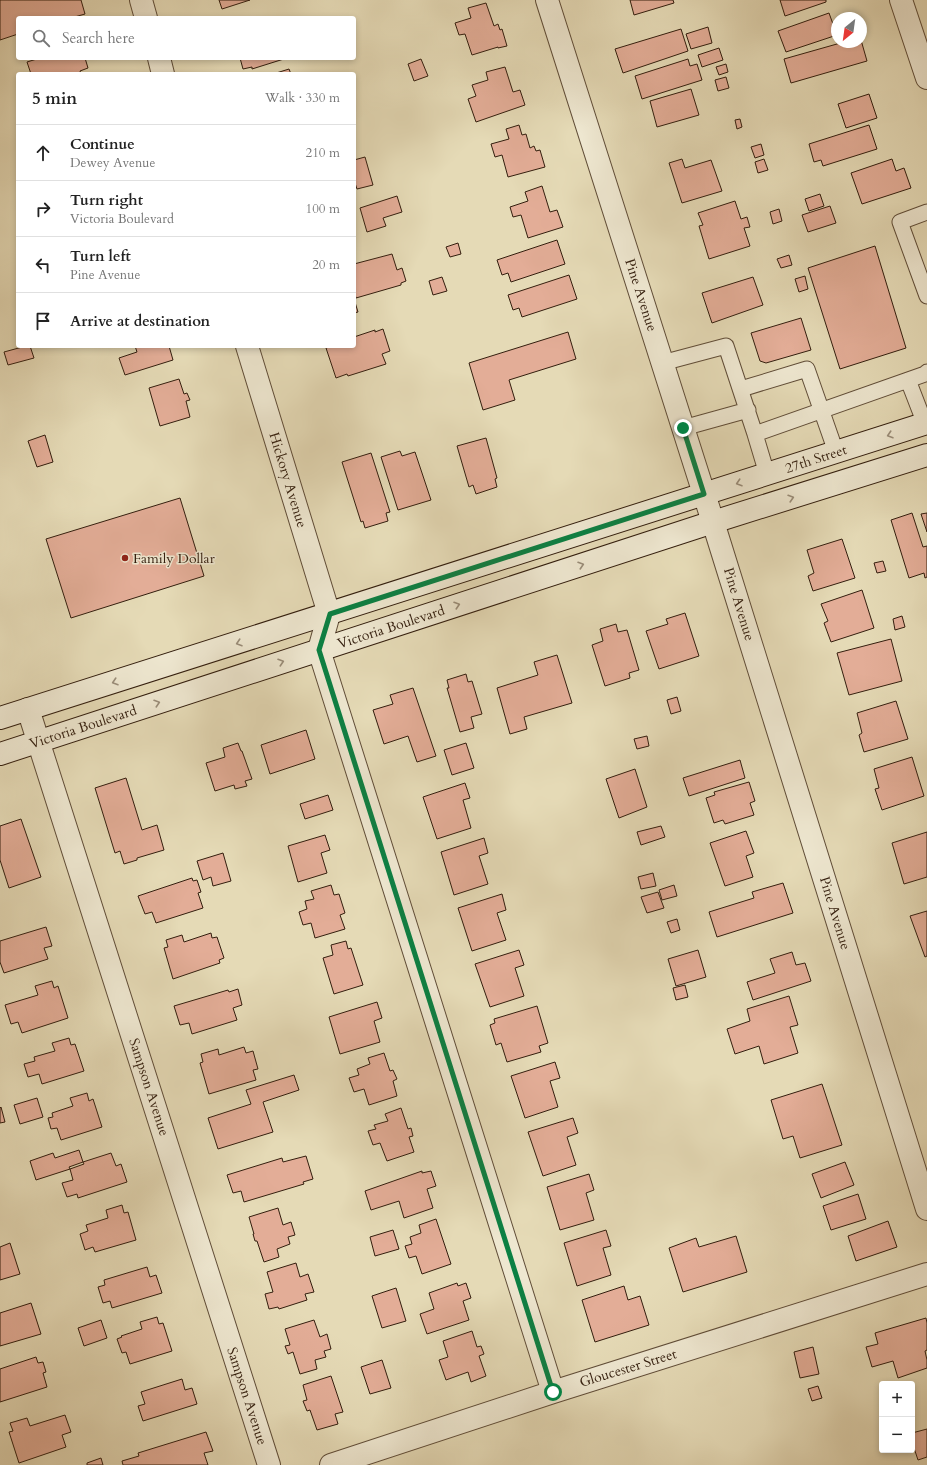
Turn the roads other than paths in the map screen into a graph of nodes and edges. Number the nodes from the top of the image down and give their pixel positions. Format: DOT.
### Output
graph roads {
  1 [pos="141,0"];
  2 [pos="548,0"];
  3 [pos="902,0"];
  4 [pos="145,16"];
  5 [pos="159,60"];
  6 [pos="163,72"];
  7 [pos="927,78"];
  8 [pos="927,212"];
  9 [pos="927,296"];
  10 [pos="248,348"];
  11 [pos="662,363"];
  12 [pos="927,372"];
  13 [pos="908,380"];
  14 [pos="741,389"];
  15 [pos="748,410"];
  16 [pos="822,410"];
  17 [pos="926,423"];
  18 [pos="683,428"];
  19 [pos="755,434"];
  20 [pos="836,452"];
  21 [pos="927,455"];
  22 [pos="767,474"];
  23 [pos="704,494"];
  24 [pos="713,522"];
  25 [pos="330,614"];
  26 [pos="319,650"];
  27 [pos="28,709"];
  28 [pos="0,718"];
  29 [pos="38,741"];
  30 [pos="0,754"];
  31 [pos="927,1209"];
  32 [pos="927,1274"];
  33 [pos="553,1392"];
  34 [pos="269,1465"];
  35 [pos="331,1465"];
  1 -- 4 [label="street"];
  2 -- 11 [label="street, Pine Avenue"];
  3 -- 7 [label="street"];
  5 -- 6 [label="street"];
  8 -- 9 [label="lane"];
  10 -- 25 [label="street, Hickory Avenue"];
  11 -- 14 [label="lane"];
  11 -- 18 [label="street, Pine Avenue"];
  12 -- 13 [label="lane"];
  13 -- 16 [label="lane"];
  13 -- 17 [label="lane"];
  14 -- 15 [label="lane"];
  14 -- 16 [label="lane"];
  15 -- 18 [label="lane"];
  15 -- 19 [label="lane"];
  16 -- 19 [label="lane"];
  16 -- 20 [label="lane"];
  17 -- 20 [label="street, 27th Street, one-way"];
  18 -- 23 [label="street, Pine Avenue"];
  19 -- 22 [label="lane"];
  20 -- 22 [label="street, 27th Street"];
  24 -- 21 [label="street, 27th Street, one-way"];
  22 -- 23 [label="street, 27th Street, one-way"];
  23 -- 24 [label="street, Pine Avenue"];
  23 -- 25 [label="street"];
  26 -- 24 [label="street, Victoria Boulevard, one-way"];
  24 -- 31 [label="street, Pine Avenue"];
  25 -- 26 [label="street"];
  25 -- 27 [label="street, one-way"];
  29 -- 26 [label="street, Victoria Boulevard, one-way"];
  26 -- 33 [label="street"];
  27 -- 28 [label="street"];
  27 -- 29 [label="street, Sampson Avenue"];
  29 -- 30 [label="street, Victoria Boulevard"];
  29 -- 34 [label="street, Sampson Avenue"];
  32 -- 33 [label="street, Gloucester Street"];
  33 -- 35 [label="street, Gloucester Street"];
}
